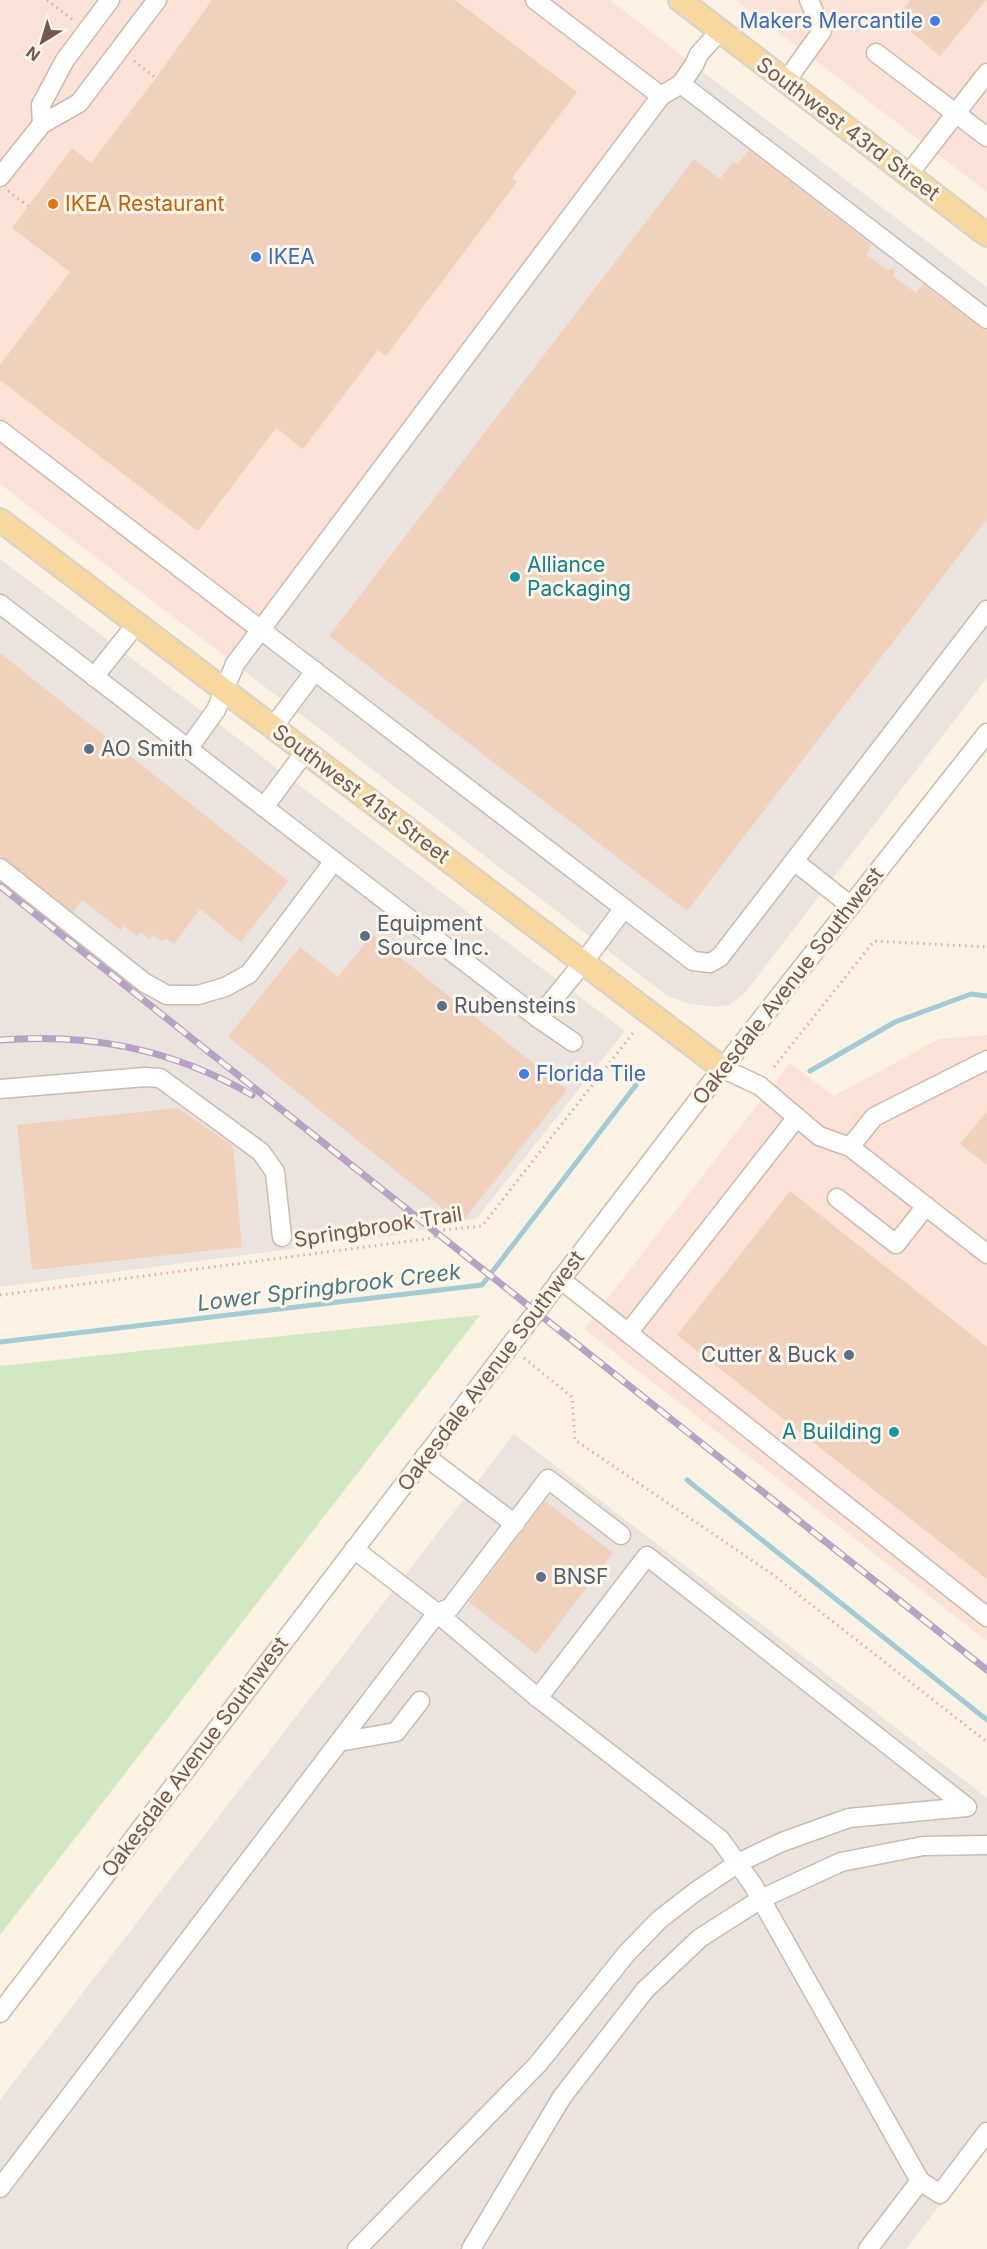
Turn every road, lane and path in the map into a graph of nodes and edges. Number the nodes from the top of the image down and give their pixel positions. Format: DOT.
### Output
graph roads {
  1 [pos="47,0"];
  2 [pos="110,0"];
  3 [pos="157,0"];
  4 [pos="535,0"];
  5 [pos="680,0"];
  6 [pos="809,0"];
  7 [pos="77,23"];
  8 [pos="720,31"];
  9 [pos="876,53"];
  10 [pos="128,57"];
  11 [pos="987,73"];
  12 [pos="156,78"];
  13 [pos="786,81"];
  14 [pos="681,84"];
  15 [pos="661,96"];
  16 [pos="956,113"];
  17 [pos="42,124"];
  18 [pos="987,137"];
  19 [pos="908,175"];
  20 [pos="3,183"];
  21 [pos="28,206"];
  22 [pos="987,235"];
  23 [pos="987,319"];
  24 [pos="0,430"];
  25 [pos="0,520"];
  26 [pos="0,604"];
  27 [pos="987,610"];
  28 [pos="137,623"];
  29 [pos="262,629"];
  30 [pos="315,671"];
  31 [pos="94,678"];
  32 [pos="225,691"];
  33 [pos="273,727"];
  34 [pos="987,733"];
  35 [pos="188,749"];
  36 [pos="305,752"];
  37 [pos="264,807"];
  38 [pos="334,861"];
  39 [pos="794,861"];
  40 [pos="0,868"];
  41 [pos="851,906"];
  42 [pos="624,908"];
  43 [pos="987,947"];
  44 [pos="583,963"];
  45 [pos="538,1018"];
  46 [pos="633,1033"];
  47 [pos="573,1042"];
  48 [pos="987,1060"];
  49 [pos="774,1066"];
  50 [pos="722,1068"];
  51 [pos="0,1089"];
  52 [pos="798,1117"];
  53 [pos="849,1147"];
  54 [pos="837,1198"];
  55 [pos="926,1206"];
  56 [pos="282,1237"];
  57 [pos="987,1254"];
  58 [pos="560,1279"];
  59 [pos="0,1295"];
  60 [pos="628,1333"];
  61 [pos="508,1347"];
  62 [pos="425,1456"];
  63 [pos="514,1524"];
  64 [pos="621,1535"];
  65 [pos="354,1550"];
  66 [pos="437,1613"];
  67 [pos="987,1617"];
  68 [pos="538,1698"];
  69 [pos="420,1701"];
  70 [pos="339,1742"];
  71 [pos="987,1742"];
  72 [pos="987,1845"];
  73 [pos="738,1863"];
  74 [pos="761,1899"];
  75 [pos="0,2013"];
  76 [pos="987,2132"];
  77 [pos="920,2181"];
  78 [pos="0,2188"];
  79 [pos="357,2249"];
  80 [pos="471,2249"];
  81 [pos="868,2249"];
  1 -- 7 [label="path"];
  2 -- 17 [label="street"];
  3 -- 17 [label="street"];
  4 -- 15 [label="street"];
  5 -- 8 [label="main road, Southwest 43rd Street"];
  6 -- 13 [label="street"];
  8 -- 13 [label="main road, Southwest 43rd Street"];
  8 -- 14 [label="street"];
  9 -- 16 [label="street"];
  10 -- 12 [label="path"];
  11 -- 16 [label="street"];
  13 -- 19 [label="main road, Southwest 43rd Street"];
  14 -- 15 [label="street"];
  14 -- 23 [label="street"];
  15 -- 29 [label="street"];
  16 -- 18 [label="street"];
  16 -- 19 [label="street"];
  17 -- 20 [label="street"];
  19 -- 22 [label="main road, Southwest 43rd Street"];
  20 -- 21 [label="path"];
  24 -- 29 [label="street"];
  25 -- 28 [label="main road, Southwest 41st Street"];
  26 -- 31 [label="street"];
  27 -- 39 [label="street"];
  28 -- 31 [label="street"];
  28 -- 32 [label="main road, Southwest 41st Street"];
  29 -- 30 [label="street"];
  29 -- 32 [label="street"];
  30 -- 33 [label="street"];
  30 -- 42 [label="street"];
  31 -- 35 [label="street"];
  32 -- 33 [label="main road, Southwest 41st Street"];
  32 -- 35 [label="street"];
  33 -- 36 [label="main road, Southwest 41st Street"];
  34 -- 41 [label="street, Oakesdale Avenue Southwest"];
  35 -- 37 [label="street"];
  36 -- 37 [label="street"];
  36 -- 44 [label="main road, Southwest 41st Street"];
  37 -- 38 [label="street"];
  38 -- 40 [label="street"];
  38 -- 45 [label="street"];
  39 -- 41 [label="street"];
  39 -- 42 [label="street"];
  41 -- 50 [label="street, Oakesdale Avenue Southwest"];
  42 -- 44 [label="street"];
  43 -- 49 [label="path"];
  44 -- 45 [label="street"];
  44 -- 50 [label="main road, Southwest 41st Street"];
  45 -- 47 [label="street"];
  46 -- 59 [label="path, Springbrook Trail"];
  48 -- 53 [label="street"];
  50 -- 52 [label="street"];
  50 -- 58 [label="street, Oakesdale Avenue Southwest"];
  51 -- 56 [label="street"];
  52 -- 53 [label="street"];
  52 -- 60 [label="street"];
  53 -- 55 [label="street"];
  54 -- 55 [label="street"];
  55 -- 57 [label="street"];
  58 -- 60 [label="street"];
  58 -- 61 [label="street, Oakesdale Avenue Southwest"];
  60 -- 67 [label="street"];
  61 -- 62 [label="street, Oakesdale Avenue Southwest"];
  61 -- 71 [label="path"];
  62 -- 63 [label="street"];
  62 -- 65 [label="street, Oakesdale Avenue Southwest"];
  63 -- 64 [label="street"];
  63 -- 66 [label="street"];
  65 -- 66 [label="street"];
  65 -- 75 [label="street, Oakesdale Avenue Southwest"];
  66 -- 68 [label="street"];
  66 -- 70 [label="street"];
  68 -- 73 [label="street"];
  68 -- 73 [label="street"];
  69 -- 70 [label="street"];
  70 -- 78 [label="street"];
  72 -- 74 [label="street"];
  73 -- 74 [label="street"];
  73 -- 79 [label="street"];
  74 -- 77 [label="street"];
  74 -- 80 [label="street"];
  76 -- 77 [label="street"];
  77 -- 81 [label="street"];
}
